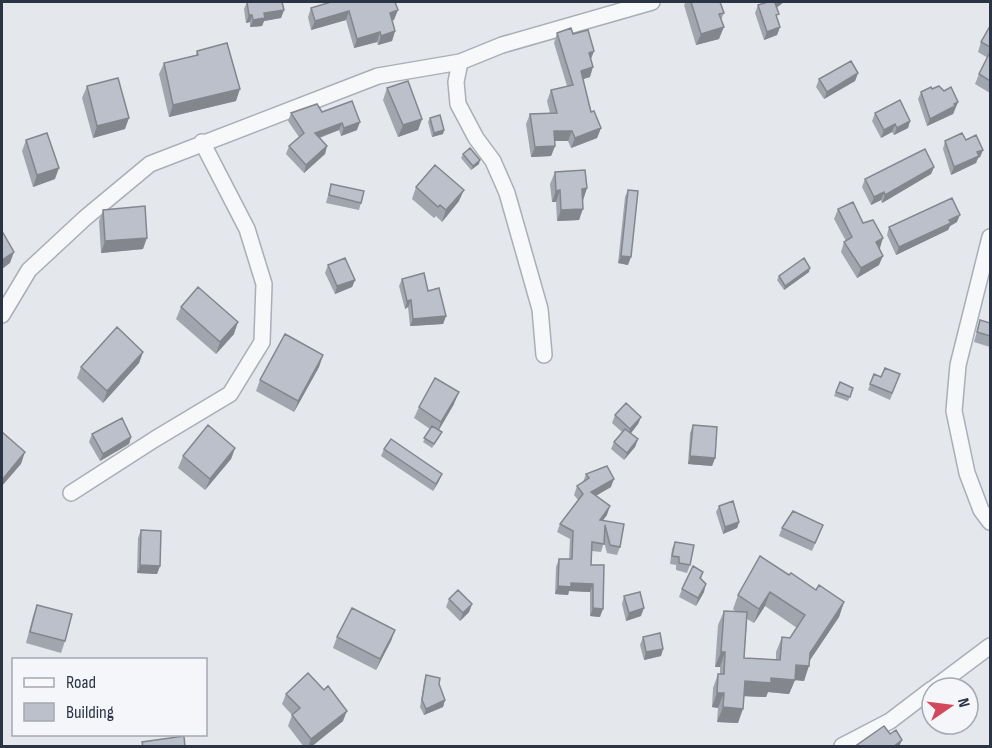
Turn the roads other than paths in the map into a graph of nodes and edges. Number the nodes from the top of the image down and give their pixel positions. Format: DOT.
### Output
graph roads {
  1 [pos="652,2"];
  2 [pos="613,7"];
  3 [pos="460,62"];
  4 [pos="202,142"];
  5 [pos="990,237"];
  6 [pos="2,315"];
  7 [pos="544,355"];
  8 [pos="71,493"];
  9 [pos="990,522"];
  10 [pos="990,646"];
  11 [pos="950,676"];
  12 [pos="920,699"];
  13 [pos="842,747"];
  1 -- 2 [label="street"];
  2 -- 3 [label="street"];
  3 -- 4 [label="street"];
  3 -- 7 [label="street"];
  4 -- 6 [label="street"];
  4 -- 8 [label="street"];
  5 -- 9 [label="street"];
  10 -- 11 [label="street"];
  12 -- 13 [label="street"];
}
